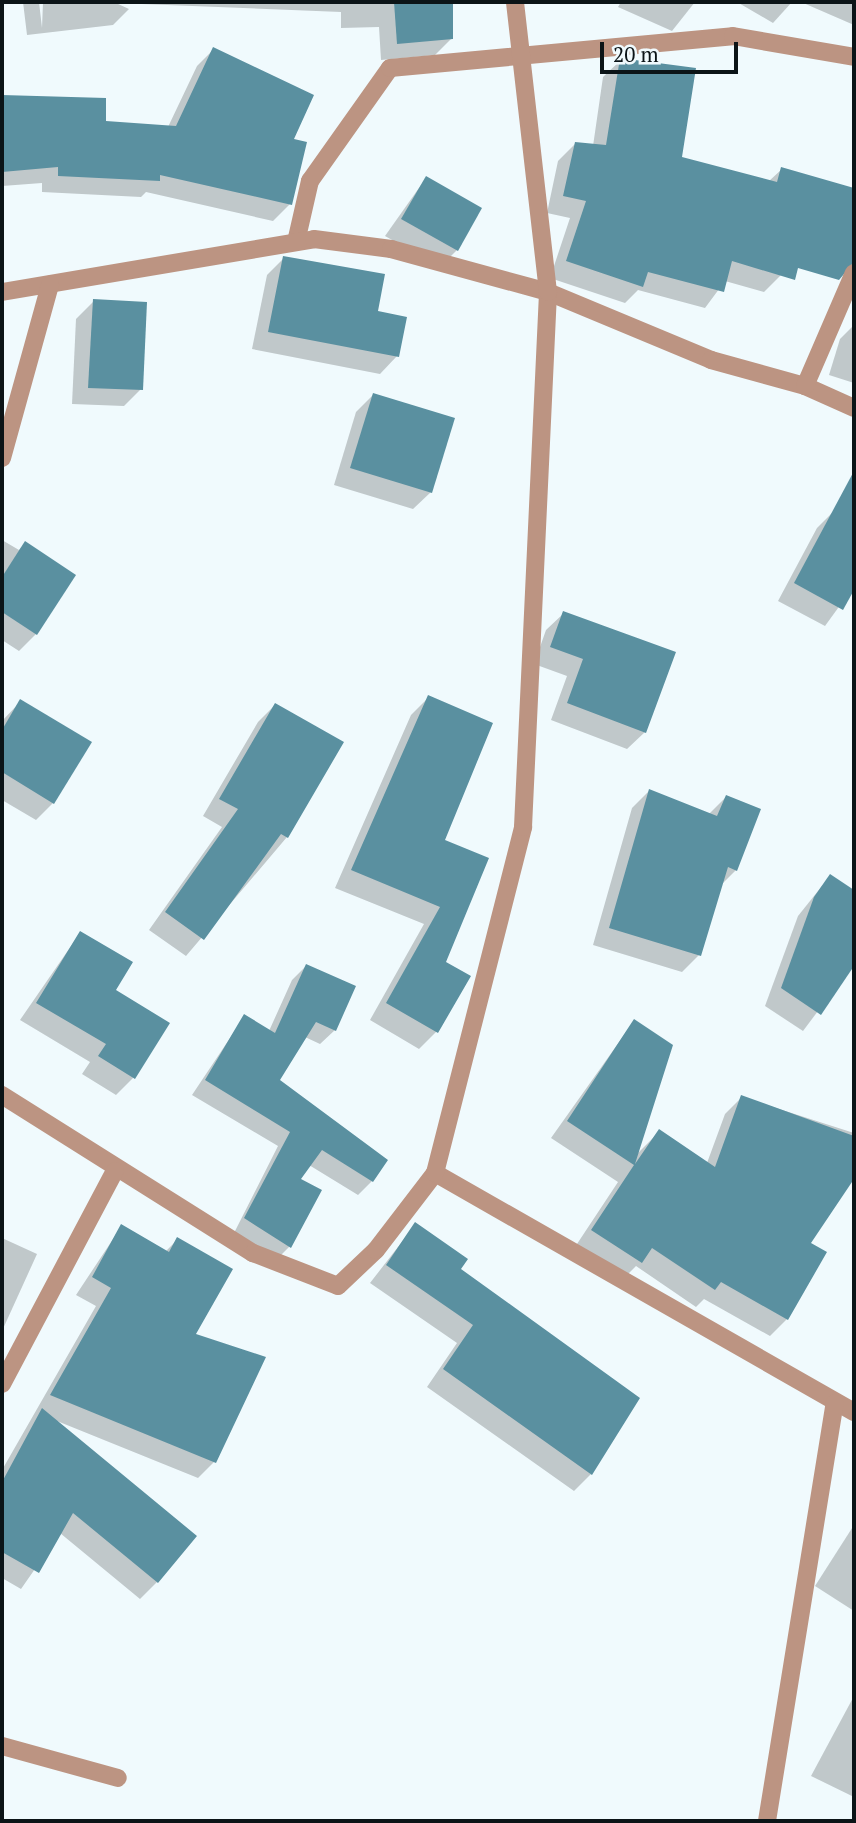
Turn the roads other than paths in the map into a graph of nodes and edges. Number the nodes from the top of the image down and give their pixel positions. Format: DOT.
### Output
graph roads {
  1 [pos="515,2"];
  2 [pos="854,57"];
  3 [pos="523,59"];
  4 [pos="296,242"];
  5 [pos="854,273"];
  6 [pos="50,285"];
  7 [pos="2,292"];
  8 [pos="548,292"];
  9 [pos="805,386"];
  10 [pos="854,408"];
  11 [pos="2,458"];
  12 [pos="2,1095"];
  13 [pos="115,1171"];
  14 [pos="435,1173"];
  15 [pos="2,1384"];
  16 [pos="835,1403"];
  17 [pos="854,1412"];
  18 [pos="2,1746"];
  19 [pos="118,1778"];
  20 [pos="767,1821"];
  1 -- 3 [label="street"];
  2 -- 3 [label="street"];
  3 -- 4 [label="street"];
  3 -- 8 [label="street"];
  4 -- 6 [label="street"];
  4 -- 8 [label="street"];
  5 -- 9 [label="street"];
  6 -- 7 [label="street"];
  6 -- 11 [label="street"];
  8 -- 9 [label="street"];
  8 -- 14 [label="street"];
  9 -- 10 [label="street"];
  12 -- 13 [label="street"];
  13 -- 14 [label="street"];
  13 -- 15 [label="street"];
  14 -- 16 [label="street"];
  16 -- 17 [label="street"];
  16 -- 20 [label="street"];
  18 -- 19 [label="street"];
}
